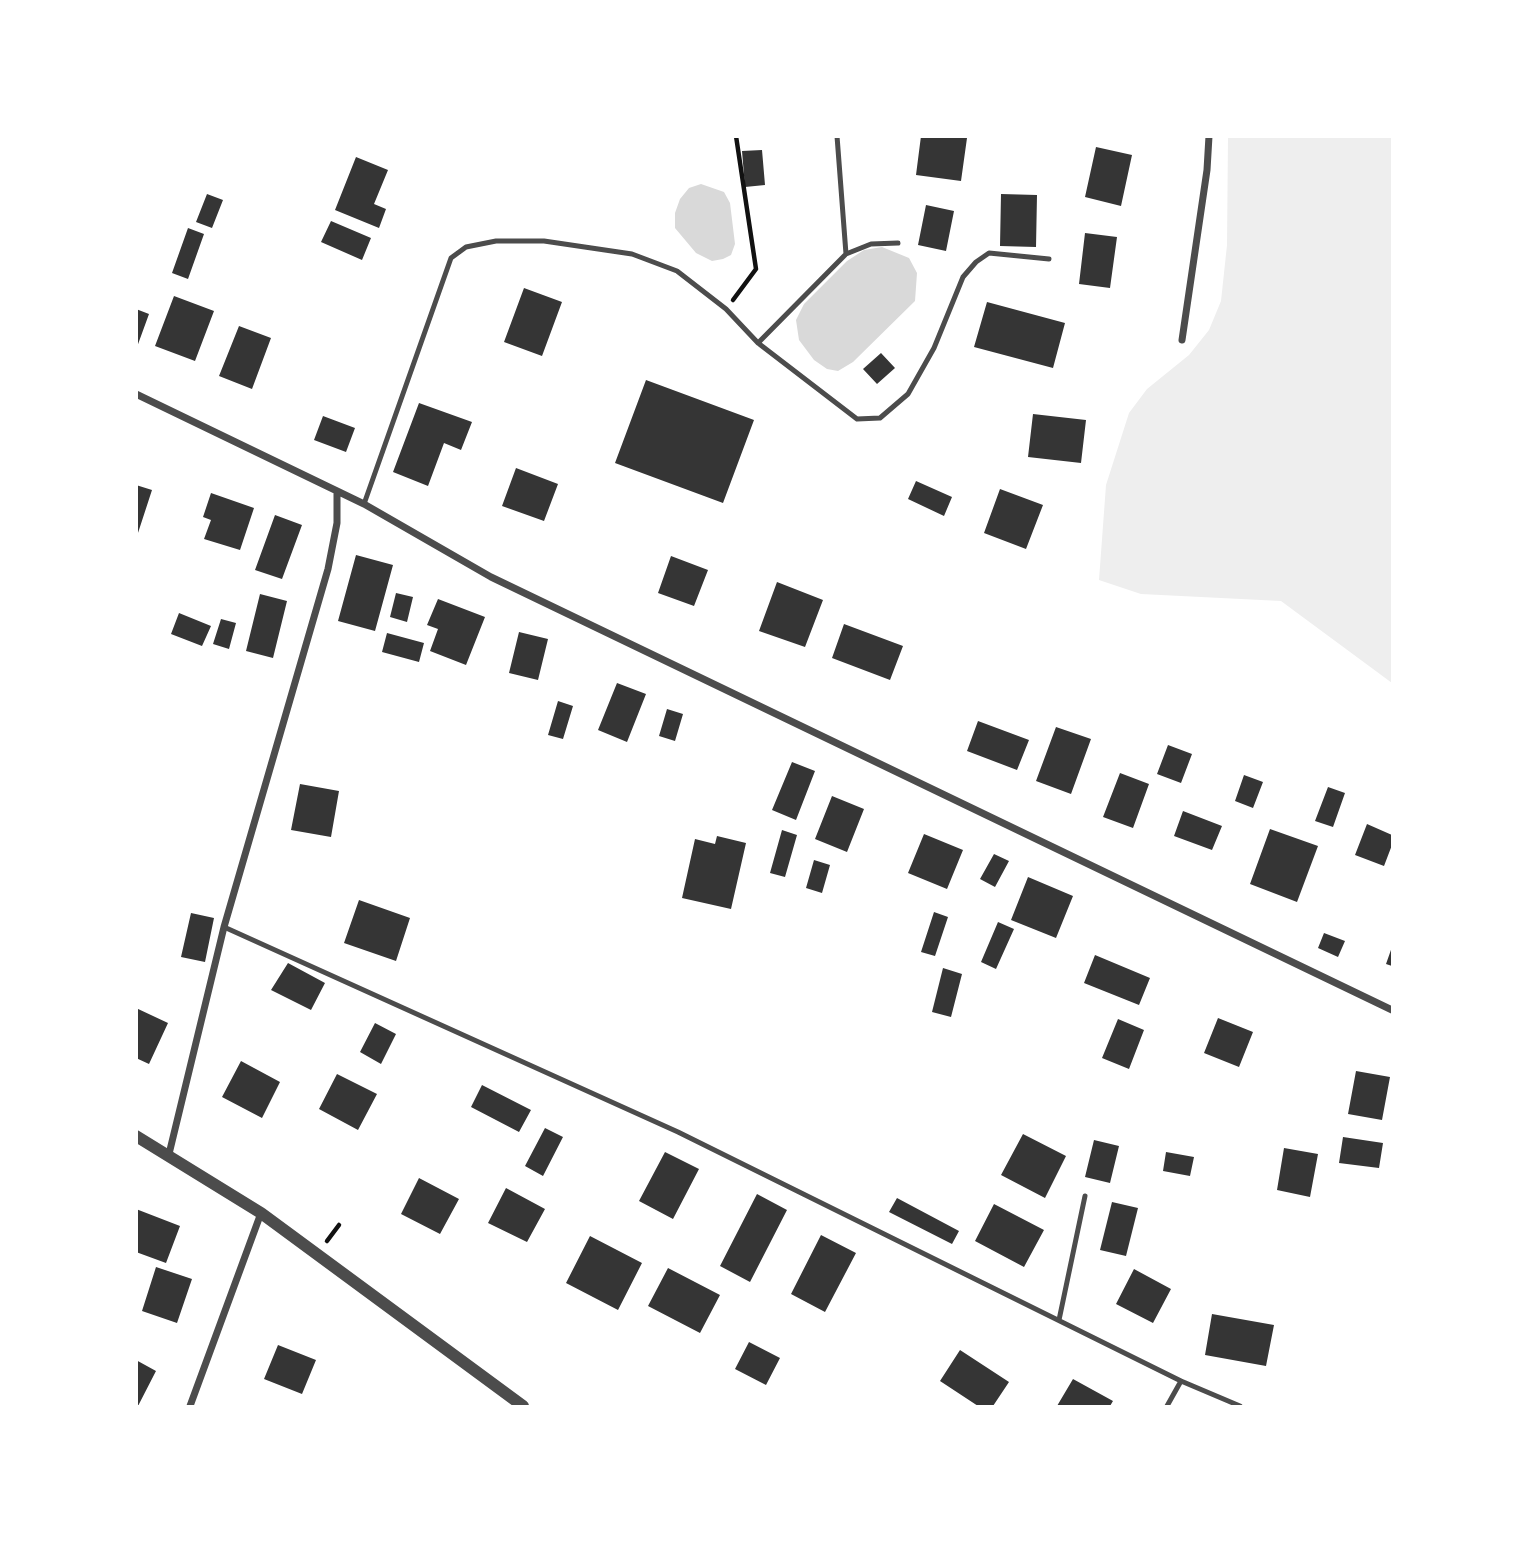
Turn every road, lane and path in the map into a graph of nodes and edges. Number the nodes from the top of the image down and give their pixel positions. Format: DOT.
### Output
graph roads {
  1 [pos="736,136"];
  2 [pos="837,136"];
  3 [pos="1209,136"];
  4 [pos="898,243"];
  5 [pos="846,254"];
  6 [pos="1049,259"];
  7 [pos="726,309"];
  8 [pos="1182,340"];
  9 [pos="758,343"];
  10 [pos="136,394"];
  11 [pos="337,491"];
  12 [pos="364,504"];
  13 [pos="224,927"];
  14 [pos="1392,1010"];
  15 [pos="136,1136"];
  16 [pos="169,1154"];
  17 [pos="1085,1196"];
  18 [pos="261,1213"];
  19 [pos="1059,1320"];
  20 [pos="1181,1381"];
  21 [pos="190,1406"];
  22 [pos="523,1406"];
  23 [pos="1167,1406"];
  24 [pos="1240,1406"];
  1 -- 7 [label="path"];
  2 -- 5 [label="lane"];
  3 -- 8 [label="street"];
  4 -- 5 [label="lane"];
  5 -- 9 [label="lane"];
  6 -- 9 [label="lane"];
  7 -- 9 [label="lane"];
  7 -- 12 [label="lane"];
  10 -- 11 [label="street"];
  11 -- 12 [label="street"];
  11 -- 13 [label="street"];
  12 -- 14 [label="street"];
  13 -- 16 [label="street"];
  13 -- 19 [label="lane"];
  15 -- 16 [label="street"];
  16 -- 18 [label="street"];
  17 -- 19 [label="lane"];
  18 -- 21 [label="street"];
  18 -- 22 [label="street"];
  19 -- 20 [label="lane"];
  20 -- 23 [label="lane"];
  20 -- 24 [label="lane"];
}
